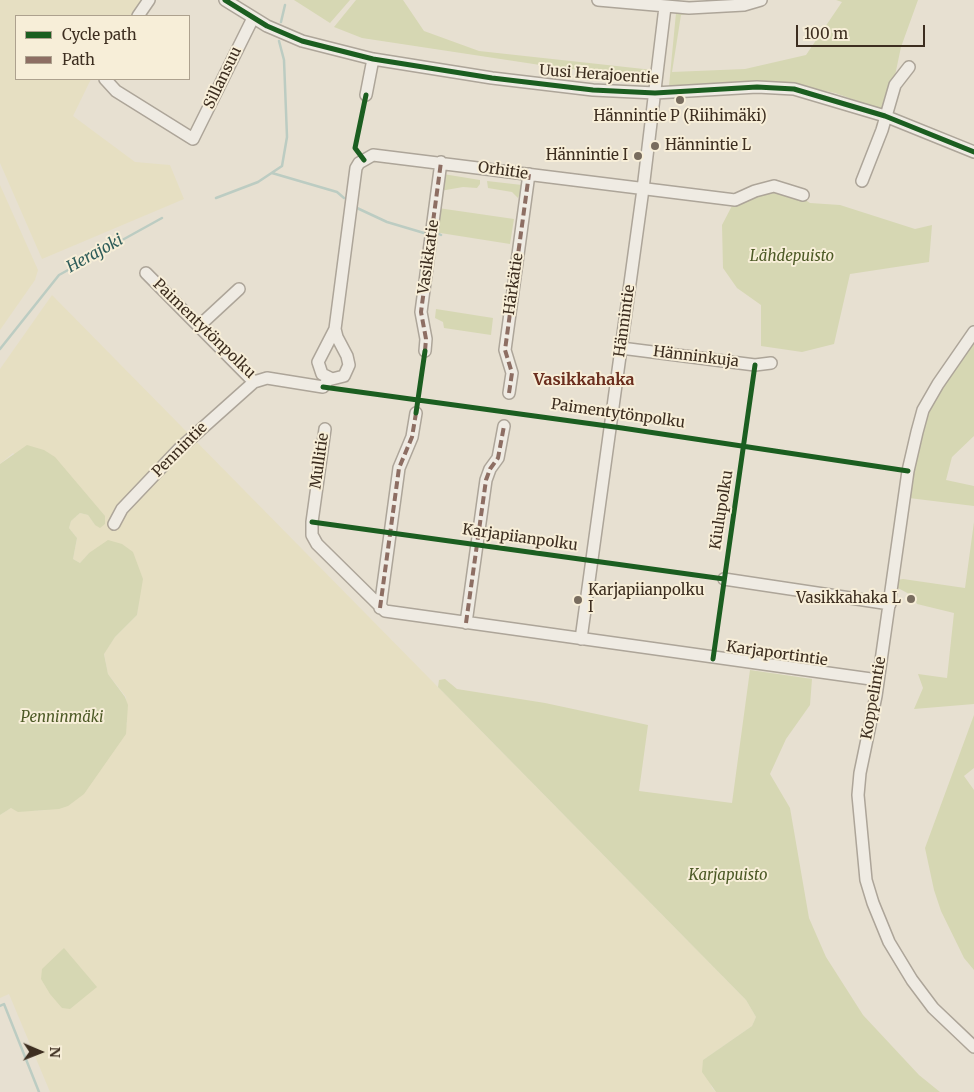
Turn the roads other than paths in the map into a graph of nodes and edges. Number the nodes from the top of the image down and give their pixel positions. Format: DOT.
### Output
graph roads {
  1 [pos="149,0"];
  2 [pos="224,0"];
  3 [pos="598,0"];
  4 [pos="761,0"];
  5 [pos="665,7"];
  6 [pos="139,15"];
  7 [pos="254,18"];
  8 [pos="373,59"];
  9 [pos="909,67"];
  10 [pos="106,80"];
  11 [pos="655,93"];
  12 [pos="366,95"];
  13 [pos="885,116"];
  14 [pos="974,152"];
  15 [pos="441,162"];
  16 [pos="529,174"];
  17 [pos="862,182"];
  18 [pos="643,189"];
  19 [pos="803,196"];
  20 [pos="146,273"];
  21 [pos="239,289"];
  22 [pos="199,326"];
  23 [pos="336,329"];
  24 [pos="974,332"];
  25 [pos="621,348"];
  26 [pos="425,351"];
  27 [pos="771,363"];
  28 [pos="329,379"];
  29 [pos="254,382"];
  30 [pos="509,393"];
  31 [pos="416,413"];
  32 [pos="504,426"];
  33 [pos="325,429"];
  34 [pos="114,524"];
  35 [pos="724,578"];
  36 [pos="890,604"];
  37 [pos="380,608"];
  38 [pos="466,623"];
  39 [pos="581,639"];
  40 [pos="878,680"];
  41 [pos="974,1047"];
  1 -- 6 [label="street"];
  2 -- 7 [label="street, Uusi Herajoentie"];
  3 -- 5 [label="street"];
  4 -- 5 [label="street"];
  5 -- 11 [label="street, Hännintie"];
  7 -- 8 [label="street, Uusi Herajoentie"];
  7 -- 10 [label="street, Sillansuu"];
  8 -- 11 [label="street, Uusi Herajoentie"];
  8 -- 12 [label="street"];
  9 -- 13 [label="street"];
  11 -- 13 [label="street, Uusi Herajoentie"];
  11 -- 18 [label="street, Hännintie"];
  13 -- 14 [label="street, Uusi Herajoentie"];
  13 -- 17 [label="street"];
  15 -- 16 [label="street, Orhitie"];
  15 -- 23 [label="street, Orhitie"];
  15 -- 26 [label="street, Vasikkatie"];
  16 -- 18 [label="street, Orhitie"];
  16 -- 30 [label="street, Härkätie"];
  18 -- 19 [label="street, Orhitie"];
  18 -- 25 [label="street, Hännintie"];
  20 -- 22 [label="street, Paimentytönpolku"];
  21 -- 22 [label="street"];
  22 -- 29 [label="street, Paimentytönpolku"];
  23 -- 28 [label="street, Orhitie"];
  23 -- 28 [label="street, Orhitie"];
  24 -- 36 [label="street, Koppelintie"];
  25 -- 27 [label="street, Hänninkuja"];
  25 -- 39 [label="street, Hännintie"];
  28 -- 29 [label="street, Paimentytönpolku"];
  29 -- 34 [label="street, Pennintie"];
  31 -- 37 [label="street"];
  32 -- 38 [label="street"];
  33 -- 37 [label="street, Mullitie"];
  35 -- 36 [label="street"];
  36 -- 40 [label="street, Koppelintie"];
  37 -- 38 [label="street, Karjaportintie"];
  38 -- 39 [label="street, Karjaportintie"];
  39 -- 40 [label="street, Karjaportintie"];
  40 -- 41 [label="street, Koppelintie"];
}
